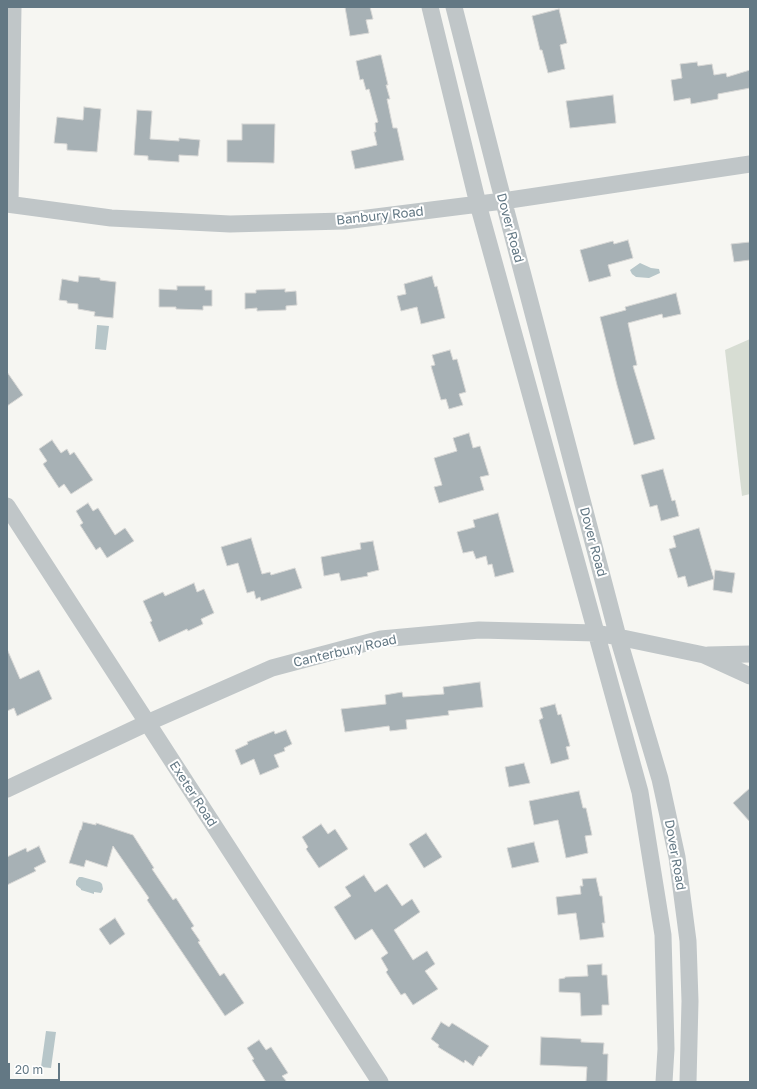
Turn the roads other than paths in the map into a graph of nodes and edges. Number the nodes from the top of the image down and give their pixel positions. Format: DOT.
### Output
graph roads {
  1 [pos="13,7"];
  2 [pos="430,7"];
  3 [pos="454,7"];
  4 [pos="750,164"];
  5 [pos="503,201"];
  6 [pos="8,204"];
  7 [pos="478,204"];
  8 [pos="7,506"];
  9 [pos="596,634"];
  10 [pos="618,637"];
  11 [pos="750,654"];
  12 [pos="704,655"];
  13 [pos="750,676"];
  14 [pos="147,723"];
  15 [pos="7,789"];
  16 [pos="380,1082"];
  17 [pos="664,1082"];
  18 [pos="688,1082"];
  1 -- 6 [label="street"];
  2 -- 7 [label="street, Dover Road"];
  3 -- 5 [label="street, Dover Road"];
  4 -- 5 [label="street, Banbury Road"];
  5 -- 7 [label="street, Banbury Road"];
  5 -- 10 [label="street, Dover Road"];
  6 -- 7 [label="street, Banbury Road"];
  7 -- 9 [label="street, Dover Road"];
  8 -- 14 [label="street, Exeter Road"];
  9 -- 10 [label="street, Canterbury Road"];
  9 -- 14 [label="street, Canterbury Road"];
  9 -- 17 [label="street, Dover Road"];
  10 -- 12 [label="street, Canterbury Road"];
  10 -- 18 [label="street, Dover Road"];
  11 -- 12 [label="street"];
  12 -- 13 [label="street, Canterbury Road"];
  14 -- 15 [label="street, Canterbury Road"];
  14 -- 16 [label="street, Exeter Road"];
}
